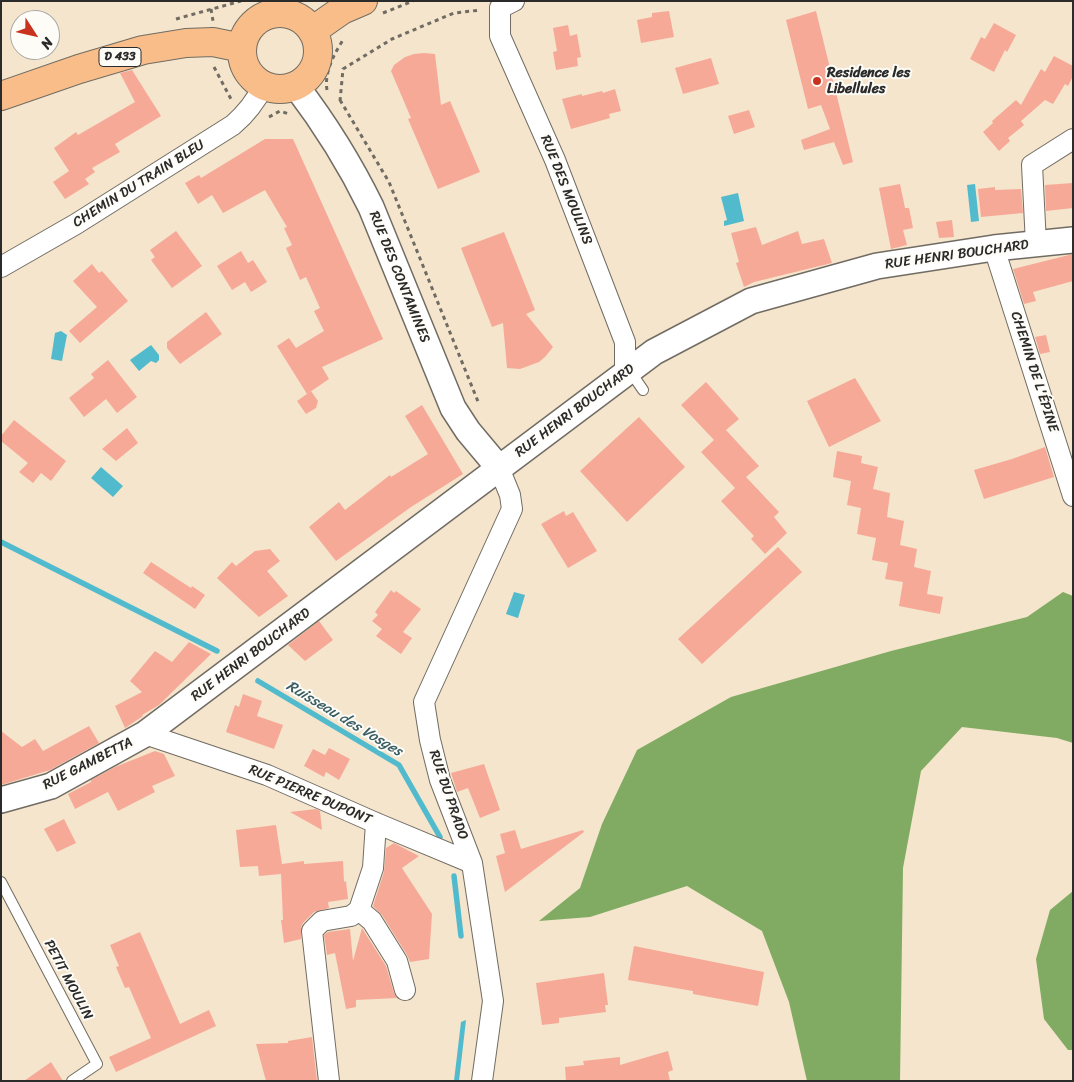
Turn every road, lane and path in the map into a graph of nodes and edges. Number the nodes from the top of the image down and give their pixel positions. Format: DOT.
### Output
graph roads {
  1 [pos="363,1"];
  2 [pos="507,5"];
  3 [pos="270,8"];
  4 [pos="312,31"];
  5 [pos="344,37"];
  6 [pos="242,48"];
  7 [pos="212,62"];
  8 [pos="264,85"];
  9 [pos="296,86"];
  10 [pos="1,96"];
  11 [pos="329,98"];
  12 [pos="335,104"];
  13 [pos="236,107"];
  14 [pos="296,116"];
  15 [pos="262,120"];
  16 [pos="1073,139"];
  17 [pos="1073,240"];
  18 [pos="1036,244"];
  19 [pos="994,248"];
  20 [pos="1,267"];
  21 [pos="632,378"];
  22 [pos="499,468"];
  23 [pos="1073,496"];
  24 [pos="146,734"];
  25 [pos="1,800"];
  26 [pos="376,823"];
  27 [pos="472,863"];
  28 [pos="1,882"];
  29 [pos="359,910"];
  30 [pos="404,990"];
  31 [pos="72,1081"];
  32 [pos="329,1081"];
  33 [pos="482,1081"];
  1 -- 4 [label="main road"];
  2 -- 12 [label="path"];
  2 -- 21 [label="street, RUE DES MOULINS"];
  3 -- 4 [label="main road"];
  3 -- 6 [label="main road"];
  4 -- 9 [label="main road"];
  5 -- 11 [label="path"];
  6 -- 8 [label="main road"];
  6 -- 10 [label="main road, D 433"];
  7 -- 13 [label="path"];
  8 -- 9 [label="main road"];
  8 -- 20 [label="street, CHEMIN DU TRAIN BLEU"];
  9 -- 22 [label="street, RUE DES CONTAMINES"];
  14 -- 15 [label="path"];
  16 -- 18 [label="street"];
  17 -- 18 [label="street, RUE HENRI BOUCHARD"];
  18 -- 19 [label="street, RUE HENRI BOUCHARD"];
  19 -- 21 [label="street, RUE HENRI BOUCHARD"];
  19 -- 23 [label="street, CHEMIN DE L'ÉPINE"];
  21 -- 22 [label="street, RUE HENRI BOUCHARD"];
  22 -- 24 [label="street, RUE HENRI BOUCHARD"];
  22 -- 27 [label="street, RUE DU PRADO"];
  24 -- 25 [label="street, RUE GAMBETTA"];
  24 -- 26 [label="street, RUE PIERRE DUPONT"];
  26 -- 27 [label="street, RUE PIERRE DUPONT"];
  26 -- 29 [label="street"];
  27 -- 33 [label="street, RUE DU PRADO"];
  28 -- 31 [label="lane, PETIT MOULIN"];
  29 -- 30 [label="street"];
  29 -- 32 [label="street"];
}
